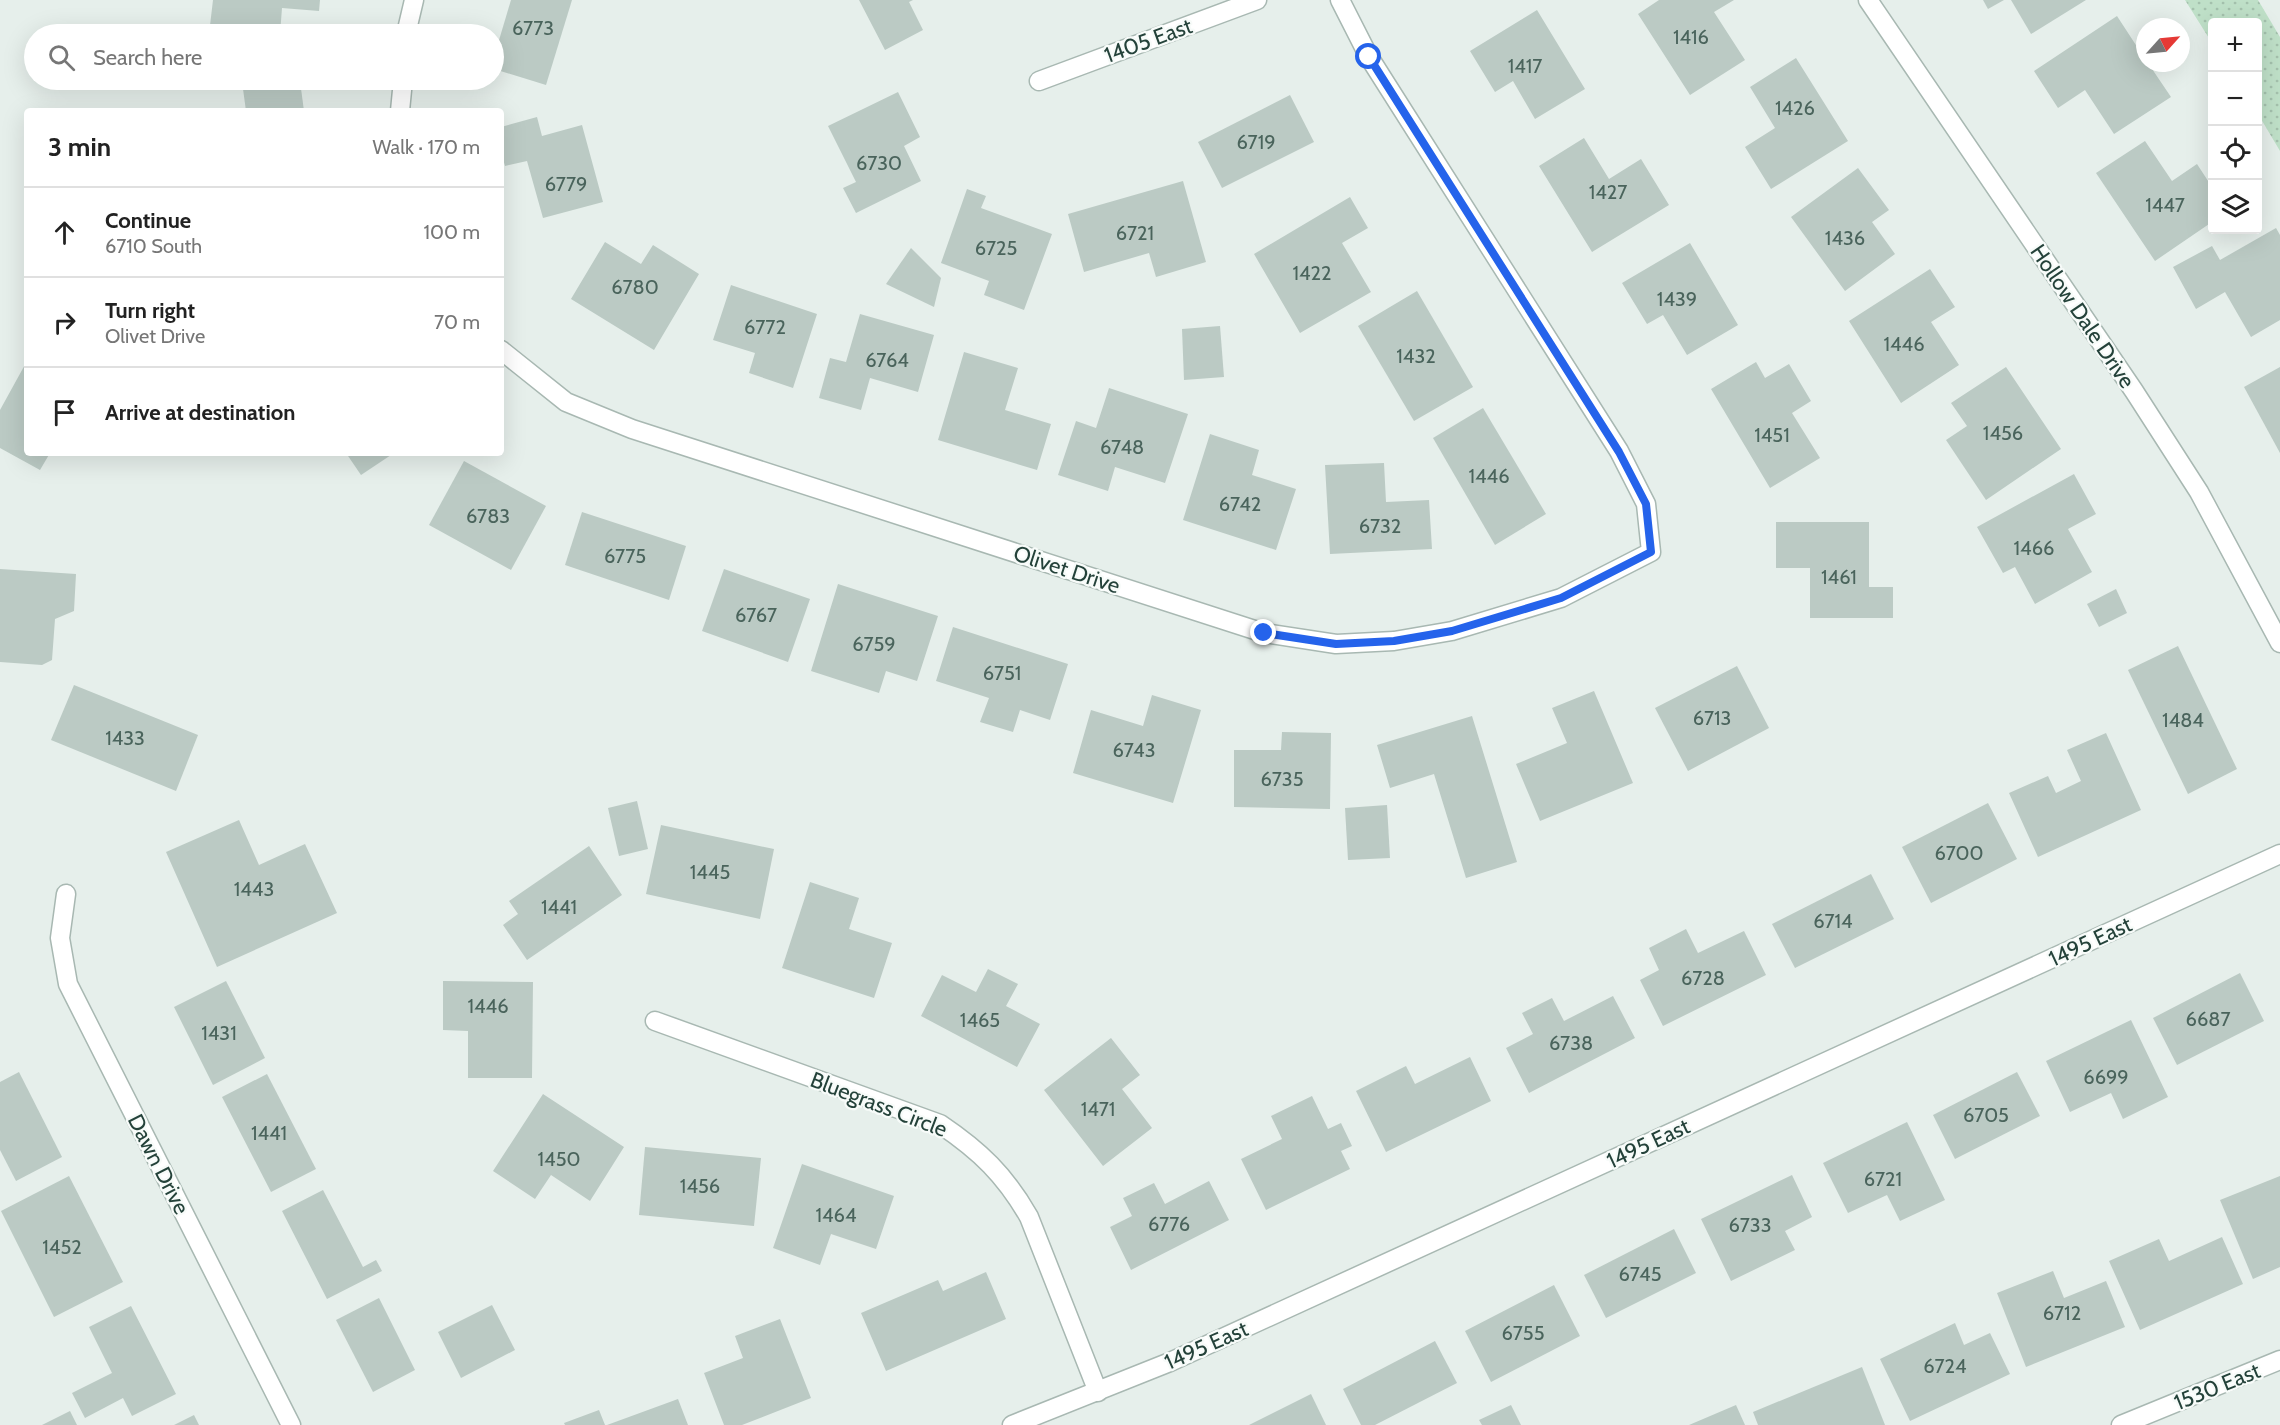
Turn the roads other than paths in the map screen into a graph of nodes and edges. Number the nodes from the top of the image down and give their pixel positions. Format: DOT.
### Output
graph roads {
  1 [pos="414,0"];
  2 [pos="1257,0"];
  3 [pos="1340,0"];
  4 [pos="1868,0"];
  5 [pos="408,24"];
  6 [pos="1039,81"];
  7 [pos="402,90"];
  8 [pos="400,108"];
  9 [pos="504,352"];
  10 [pos="2280,643"];
  11 [pos="2280,854"];
  12 [pos="66,894"];
  13 [pos="655,1021"];
  14 [pos="2280,1360"];
  15 [pos="1098,1392"];
  16 [pos="291,1425"];
  17 [pos="1012,1425"];
  18 [pos="2121,1425"];
  1 -- 5 [label="street"];
  2 -- 6 [label="street, 1405 East"];
  3 -- 9 [label="street, Olivet Drive"];
  4 -- 10 [label="street, Hollow Dale Drive"];
  7 -- 8 [label="street"];
  11 -- 15 [label="street, 1495 East"];
  12 -- 16 [label="street, Dawn Drive"];
  13 -- 15 [label="street, Bluegrass Circle"];
  14 -- 18 [label="street, 1530 East"];
  15 -- 17 [label="street, 1495 East"];
}
